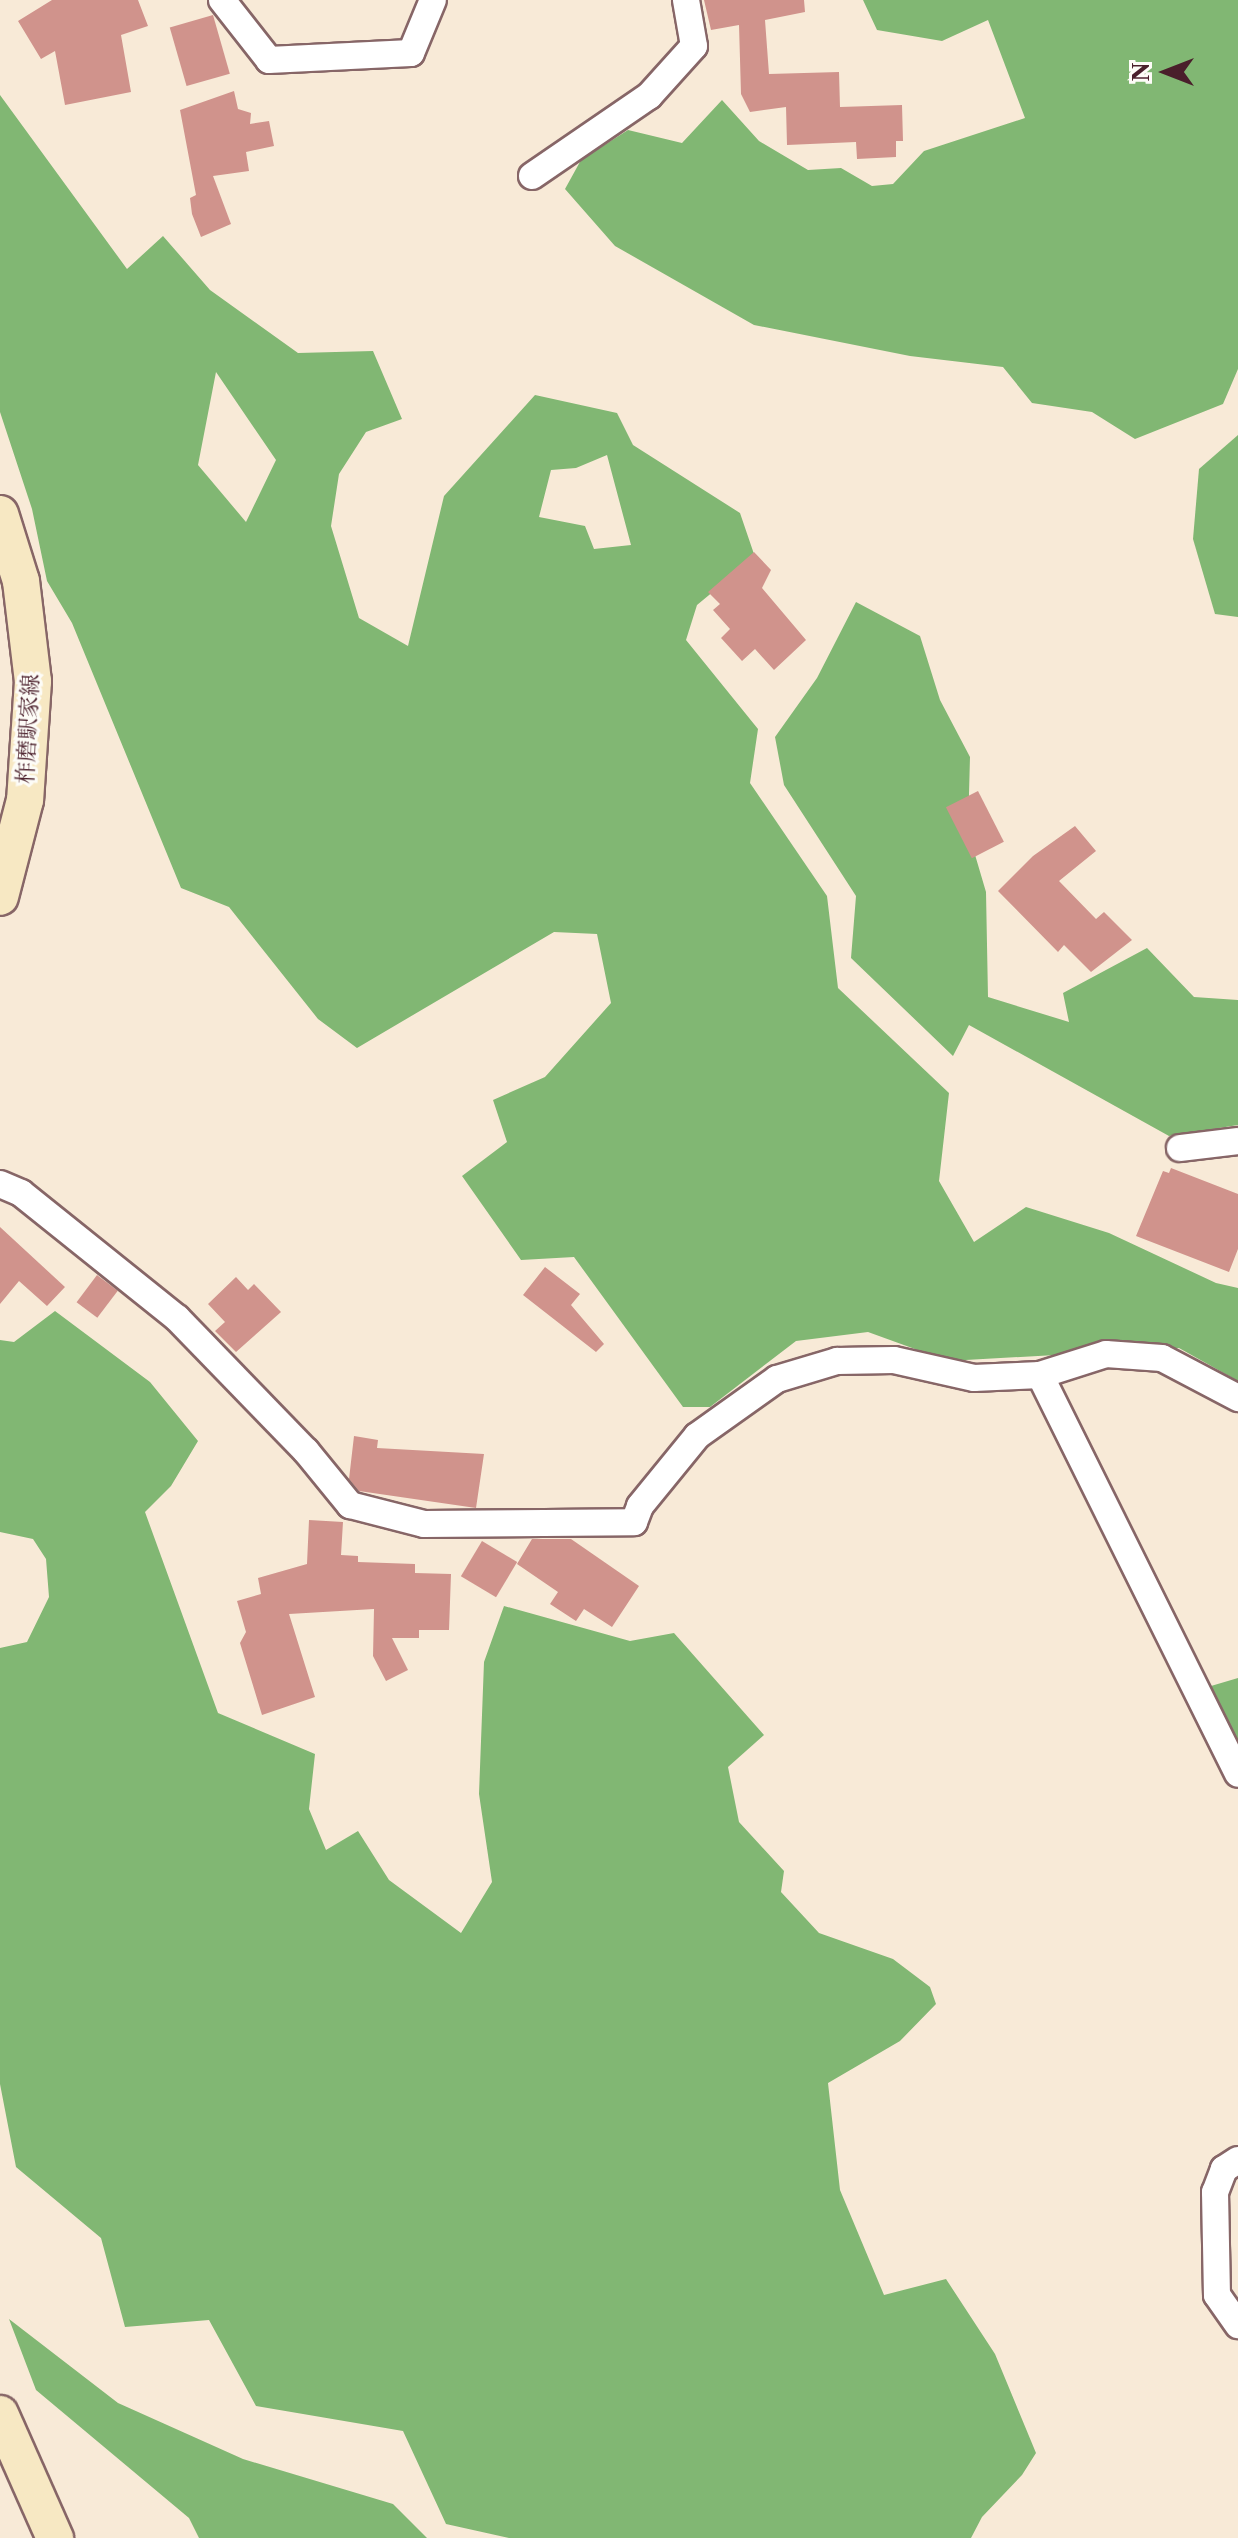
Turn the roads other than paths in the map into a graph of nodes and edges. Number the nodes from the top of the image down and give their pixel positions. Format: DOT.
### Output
graph roads {
  1 [pos="222,0"];
  2 [pos="433,0"];
  3 [pos="686,0"];
  4 [pos="532,176"];
  5 [pos="0,514"];
  6 [pos="5,549"];
  7 [pos="0,897"];
  8 [pos="1238,1141"];
  9 [pos="1180,1148"];
  10 [pos="0,1184"];
  11 [pos="1040,1375"];
  12 [pos="1238,1398"];
  13 [pos="1238,1774"];
  14 [pos="1238,2160"];
  15 [pos="1238,2325"];
  16 [pos="0,2414"];
  17 [pos="55,2538"];
  1 -- 2 [label="street"];
  3 -- 4 [label="street"];
  5 -- 6 [label="main road, 柞磨駅家線"];
  6 -- 7 [label="main road, 柞磨駅家線"];
  8 -- 9 [label="street"];
  10 -- 11 [label="street"];
  11 -- 12 [label="street"];
  11 -- 13 [label="street"];
  14 -- 15 [label="street"];
  16 -- 17 [label="main road"];
}
